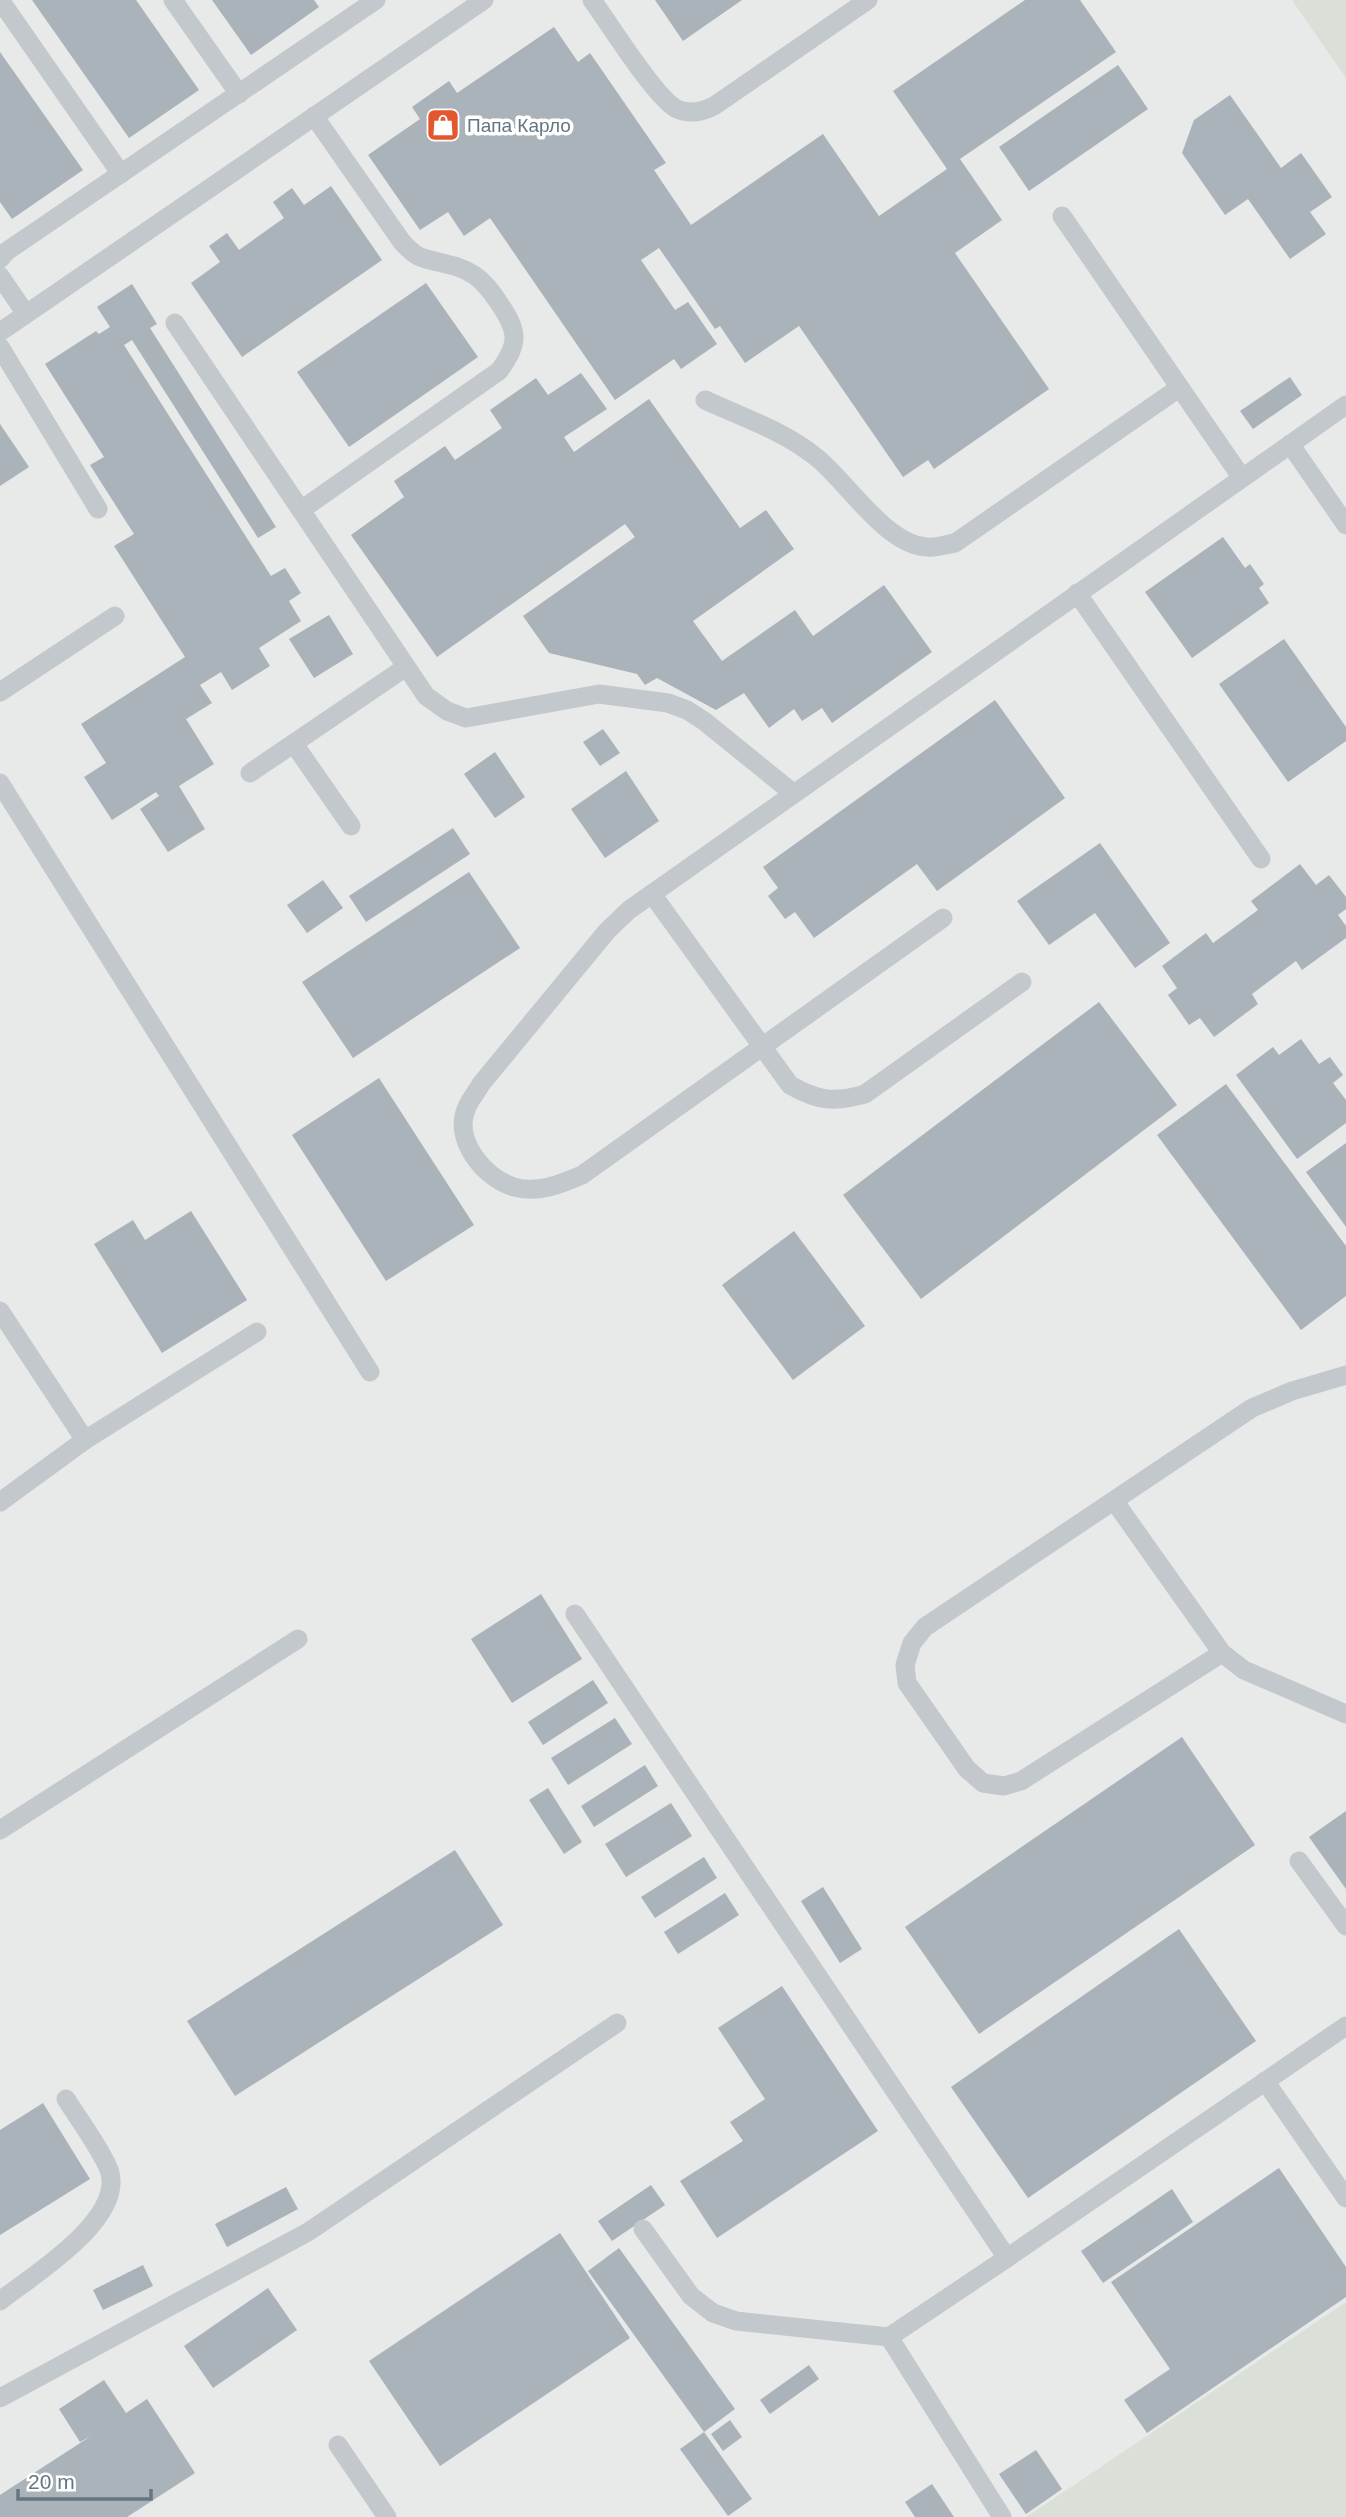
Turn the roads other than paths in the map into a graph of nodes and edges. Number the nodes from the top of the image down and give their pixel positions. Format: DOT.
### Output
graph roads {
  1 [pos="0,0"];
  2 [pos="173,0"];
  3 [pos="376,0"];
  4 [pos="484,0"];
  5 [pos="592,0"];
  6 [pos="868,0"];
  7 [pos="348,8"];
  8 [pos="239,94"];
  9 [pos="314,116"];
  10 [pos="121,174"];
  11 [pos="1062,216"];
  12 [pos="2,251"];
  13 [pos="0,276"];
  14 [pos="26,314"];
  15 [pos="175,323"];
  16 [pos="0,332"];
  17 [pos="0,347"];
  18 [pos="1180,388"];
  19 [pos="705,400"];
  20 [pos="1346,405"];
  21 [pos="1290,444"];
  22 [pos="1242,478"];
  23 [pos="98,509"];
  24 [pos="301,510"];
  25 [pos="1346,525"];
  26 [pos="1077,593"];
  27 [pos="116,616"];
  28 [pos="406,667"];
  29 [pos="0,692"];
  30 [pos="294,744"];
  31 [pos="250,773"];
  32 [pos="0,783"];
  33 [pos="793,793"];
  34 [pos="351,827"];
  35 [pos="1261,859"];
  36 [pos="652,894"];
  37 [pos="943,918"];
  38 [pos="1022,982"];
  39 [pos="761,1047"];
  40 [pos="0,1311"];
  41 [pos="257,1332"];
  42 [pos="370,1372"];
  43 [pos="1346,1375"];
  44 [pos="85,1440"];
  45 [pos="0,1502"];
  46 [pos="1115,1502"];
  47 [pos="575,1614"];
  48 [pos="298,1639"];
  49 [pos="1222,1653"];
  50 [pos="1346,1714"];
  51 [pos="0,1830"];
  52 [pos="1299,1861"];
  53 [pos="1346,1926"];
  54 [pos="617,2023"];
  55 [pos="1346,2026"];
  56 [pos="1265,2081"];
  57 [pos="66,2099"];
  58 [pos="1346,2197"];
  59 [pos="643,2229"];
  60 [pos="1007,2258"];
  61 [pos="0,2301"];
  62 [pos="889,2337"];
  63 [pos="0,2398"];
  64 [pos="338,2445"];
  65 [pos="378,2514"];
  66 [pos="1002,2517"];
  1 -- 10 [label="lane"];
  2 -- 8 [label="lane"];
  3 -- 7 [label="lane"];
  4 -- 9 [label="lane"];
  5 -- 6 [label="lane"];
  7 -- 8 [label="lane"];
  8 -- 10 [label="lane"];
  9 -- 14 [label="lane"];
  9 -- 24 [label="lane"];
  10 -- 12 [label="lane"];
  11 -- 18 [label="lane"];
  13 -- 14 [label="lane"];
  14 -- 16 [label="lane"];
  15 -- 24 [label="lane"];
  17 -- 23 [label="lane"];
  18 -- 19 [label="lane"];
  18 -- 22 [label="lane"];
  20 -- 21 [label="lane"];
  21 -- 22 [label="lane"];
  21 -- 25 [label="lane"];
  22 -- 26 [label="lane"];
  24 -- 28 [label="lane"];
  26 -- 33 [label="lane"];
  26 -- 35 [label="lane"];
  27 -- 29 [label="lane"];
  28 -- 30 [label="lane"];
  28 -- 33 [label="lane"];
  30 -- 31 [label="lane"];
  30 -- 34 [label="lane"];
  32 -- 42 [label="lane"];
  33 -- 36 [label="lane"];
  36 -- 39 [label="lane"];
  36 -- 39 [label="lane"];
  37 -- 39 [label="lane"];
  38 -- 39 [label="lane"];
  40 -- 44 [label="lane"];
  41 -- 44 [label="lane"];
  43 -- 46 [label="lane"];
  44 -- 45 [label="lane"];
  46 -- 49 [label="lane"];
  46 -- 49 [label="lane"];
  47 -- 60 [label="lane"];
  48 -- 51 [label="lane"];
  49 -- 50 [label="lane"];
  52 -- 53 [label="lane"];
  54 -- 63 [label="lane"];
  55 -- 56 [label="lane"];
  56 -- 58 [label="lane"];
  56 -- 60 [label="lane"];
  57 -- 61 [label="lane"];
  59 -- 62 [label="lane"];
  60 -- 62 [label="lane"];
  62 -- 66 [label="lane"];
  64 -- 65 [label="lane"];
}
